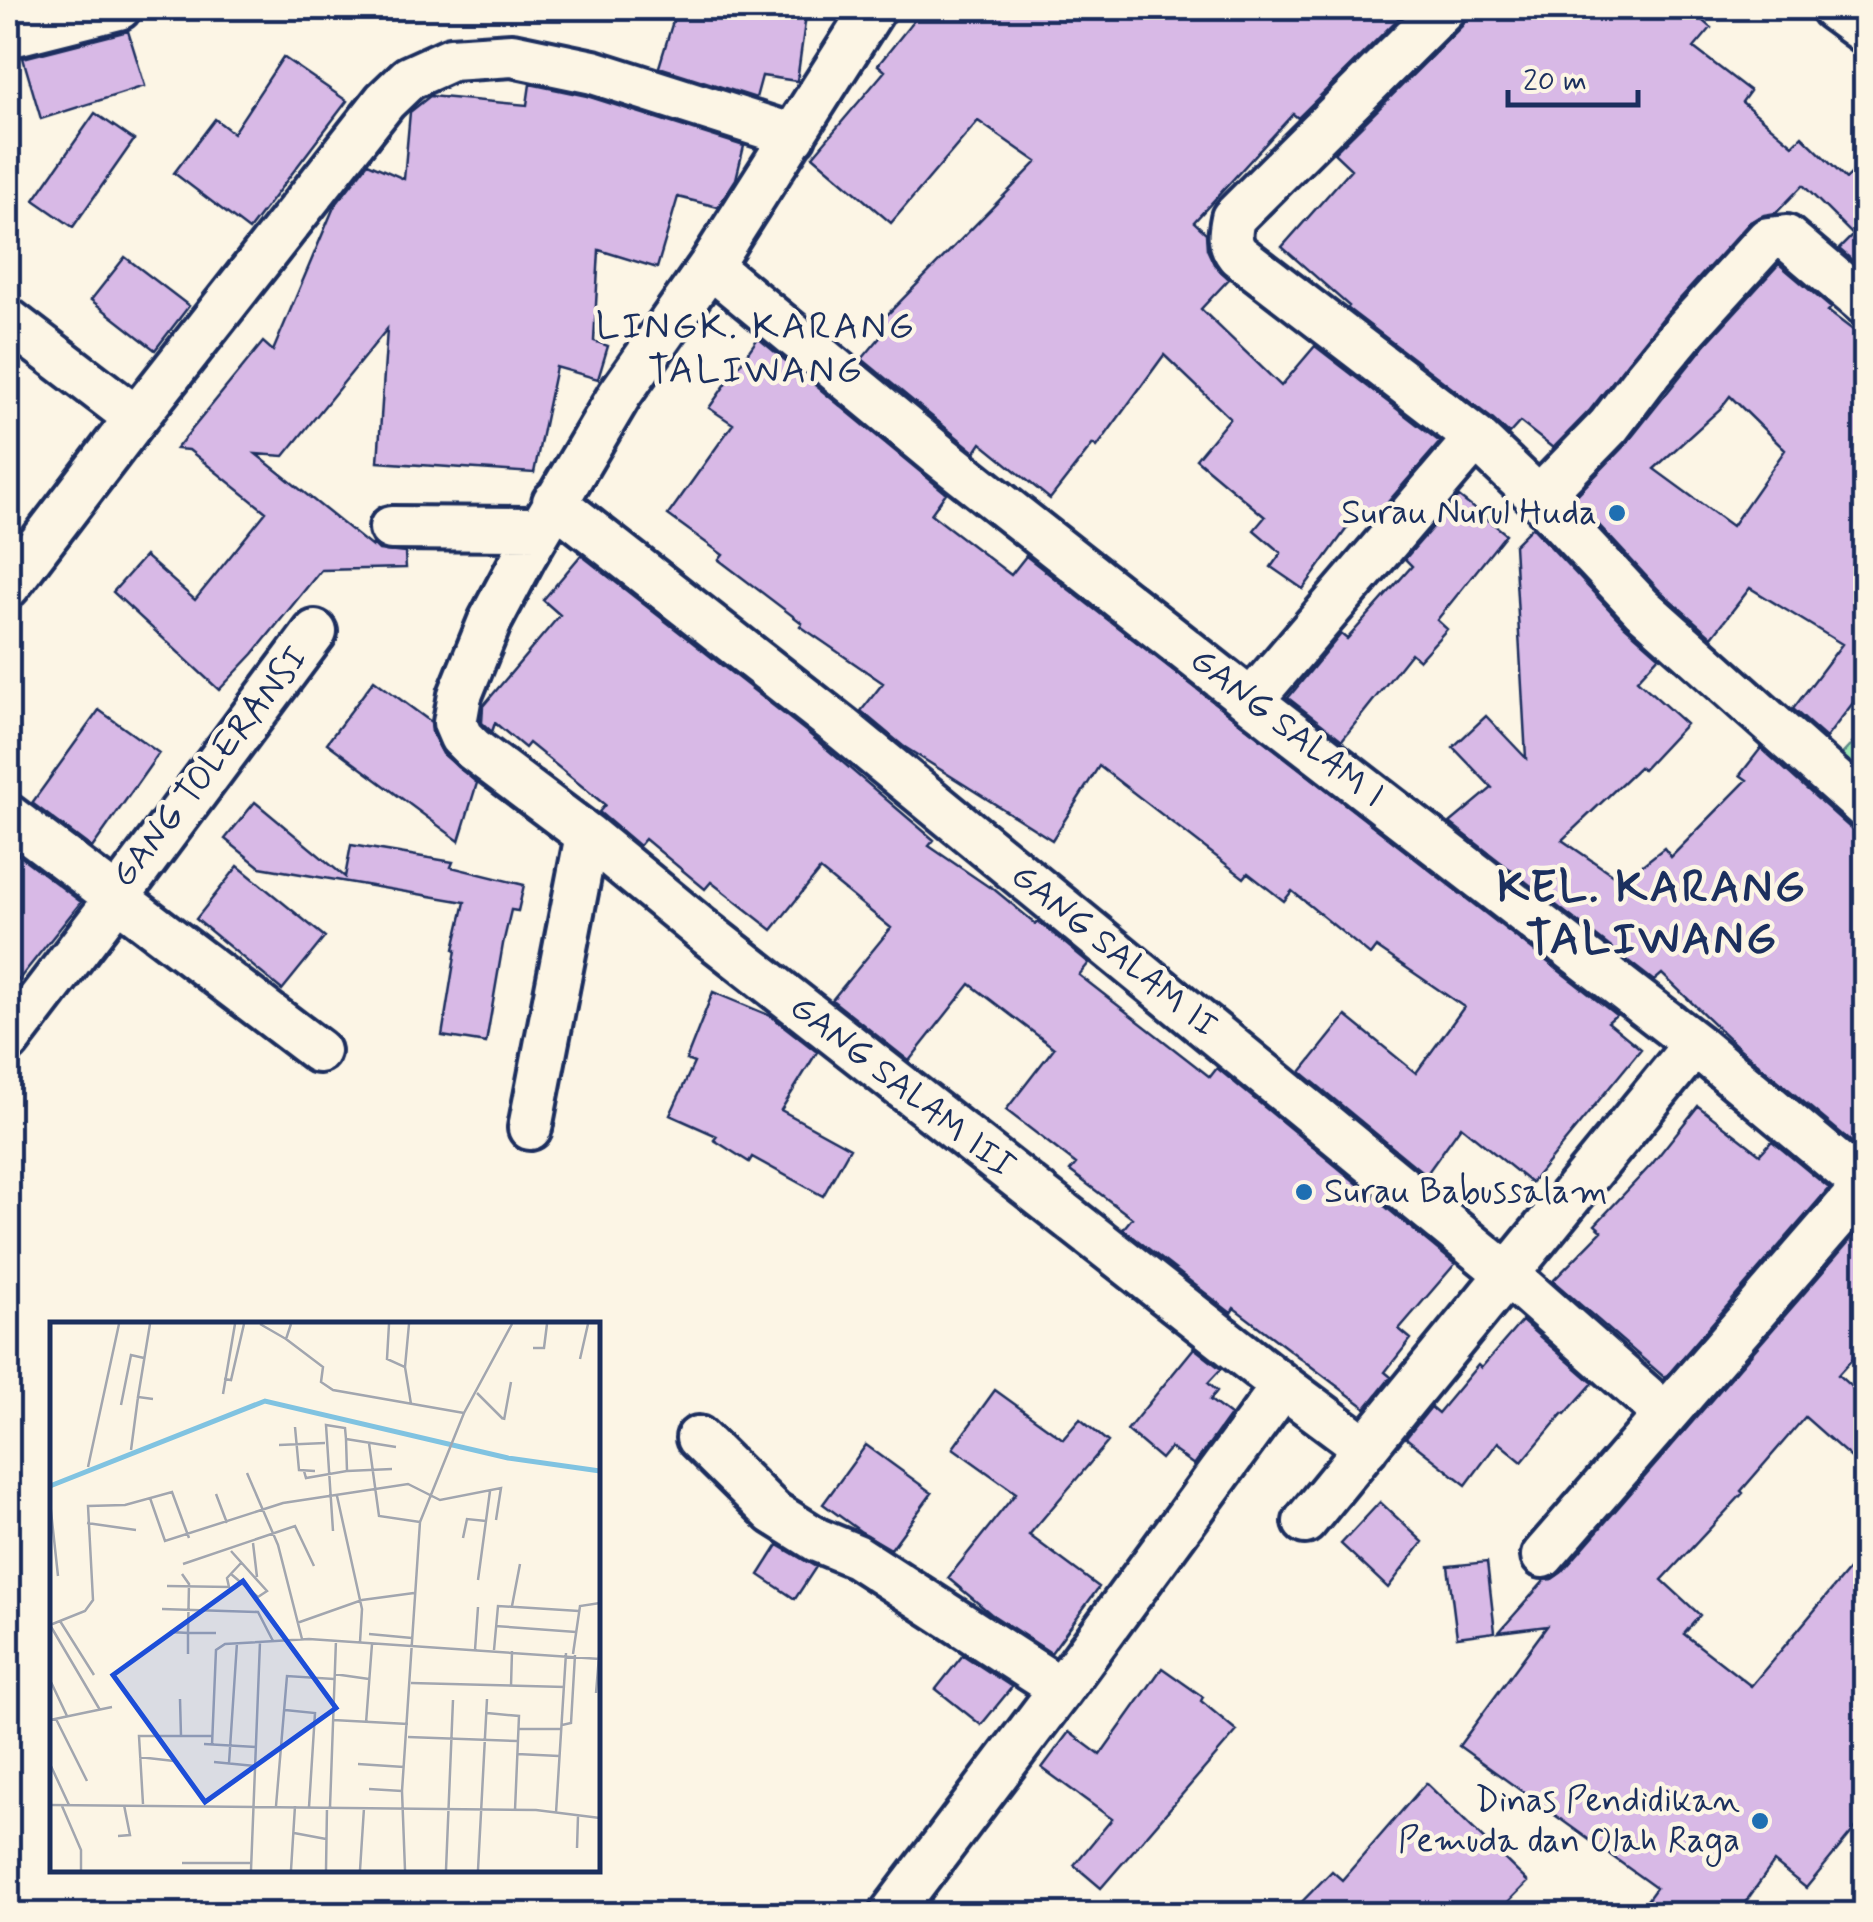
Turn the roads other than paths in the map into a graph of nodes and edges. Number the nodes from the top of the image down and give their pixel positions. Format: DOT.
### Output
graph roads {
  1 [pos="119,8"];
  2 [pos="874,8"];
  3 [pos="1444,8"];
  4 [pos="1832,8"];
  5 [pos="1866,33"];
  6 [pos="8,36"];
  7 [pos="794,136"];
  8 [pos="710,266"];
  9 [pos="1866,305"];
  10 [pos="8,320"];
  11 [pos="136,418"];
  12 [pos="1476,438"];
  13 [pos="1539,498"];
  14 [pos="546,516"];
  15 [pos="391,528"];
  16 [pos="8,586"];
  17 [pos="315,632"];
  18 [pos="1251,701"];
  19 [pos="1866,808"];
  20 [pos="8,816"];
  21 [pos="588,835"];
  22 [pos="118,898"];
  23 [pos="8,1041"];
  24 [pos="1695,1044"];
  25 [pos="318,1051"];
  26 [pos="530,1128"];
  27 [pos="1864,1187"];
  28 [pos="1506,1273"];
  29 [pos="1283,1386"];
  30 [pos="1664,1413"];
  31 [pos="698,1438"];
  32 [pos="1366,1448"];
  33 [pos="1306,1522"];
  34 [pos="1542,1556"];
  35 [pos="1061,1689"];
  36 [pos="891,1914"];
  1 -- 6 [label="street"];
  2 -- 7 [label="street"];
  3 -- 12 [label="street"];
  4 -- 5 [label="street"];
  7 -- 8 [label="street"];
  7 -- 11 [label="street"];
  8 -- 14 [label="street"];
  8 -- 18 [label="street, GANG SALAM I"];
  9 -- 13 [label="street"];
  10 -- 11 [label="street"];
  11 -- 16 [label="street"];
  12 -- 13 [label="street"];
  12 -- 18 [label="street"];
  13 -- 19 [label="street"];
  14 -- 15 [label="street"];
  14 -- 21 [label="street, GANG SALAM III"];
  14 -- 28 [label="street, GANG SALAM II"];
  17 -- 22 [label="street, GANG TOLERANSI"];
  18 -- 24 [label="street, GANG SALAM I"];
  20 -- 22 [label="street, GANG TOLERANSI"];
  21 -- 26 [label="street"];
  21 -- 29 [label="street, GANG SALAM III"];
  22 -- 23 [label="street"];
  22 -- 25 [label="street"];
  24 -- 27 [label="street, GANG SALAM I"];
  24 -- 28 [label="street"];
  27 -- 30 [label="street"];
  28 -- 30 [label="street, GANG SALAM II"];
  28 -- 32 [label="street"];
  29 -- 32 [label="street, GANG SALAM III"];
  29 -- 35 [label="street"];
  30 -- 34 [label="street"];
  31 -- 35 [label="street"];
  32 -- 33 [label="street"];
  35 -- 36 [label="street"];
}
